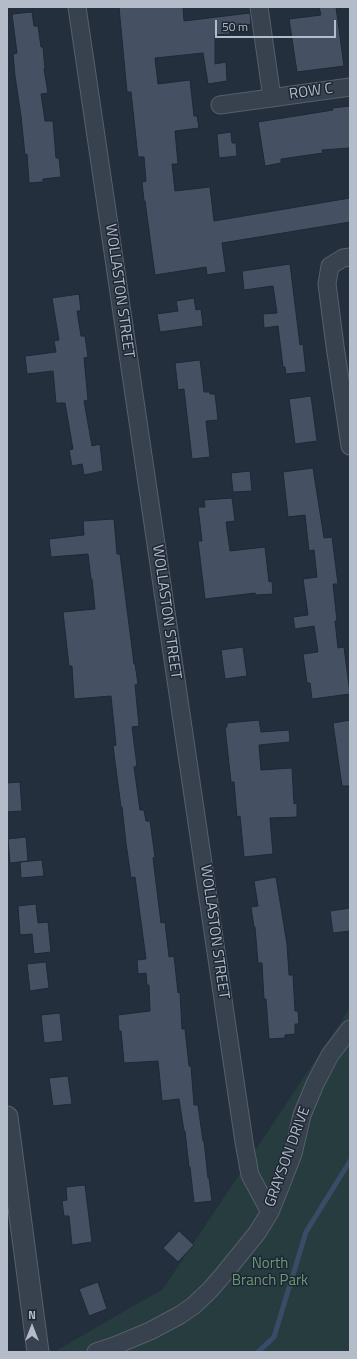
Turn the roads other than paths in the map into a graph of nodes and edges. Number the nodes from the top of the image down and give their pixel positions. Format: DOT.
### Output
graph roads {
  1 [pos="77,7"];
  2 [pos="259,7"];
  3 [pos="350,87"];
  4 [pos="272,98"];
  5 [pos="220,105"];
  6 [pos="350,257"];
  7 [pos="350,444"];
  8 [pos="350,1030"];
  9 [pos="7,1117"];
  10 [pos="270,1212"];
  11 [pos="38,1352"];
  12 [pos="96,1352"];
  1 -- 10 [label="street, WOLLASTON STREET"];
  2 -- 4 [label="street"];
  3 -- 4 [label="street, ROW C"];
  4 -- 5 [label="street, ROW C"];
  6 -- 7 [label="street"];
  8 -- 10 [label="street, GRAYSON DRIVE"];
  9 -- 11 [label="street"];
  10 -- 12 [label="street, GRAYSON DRIVE"];
}
